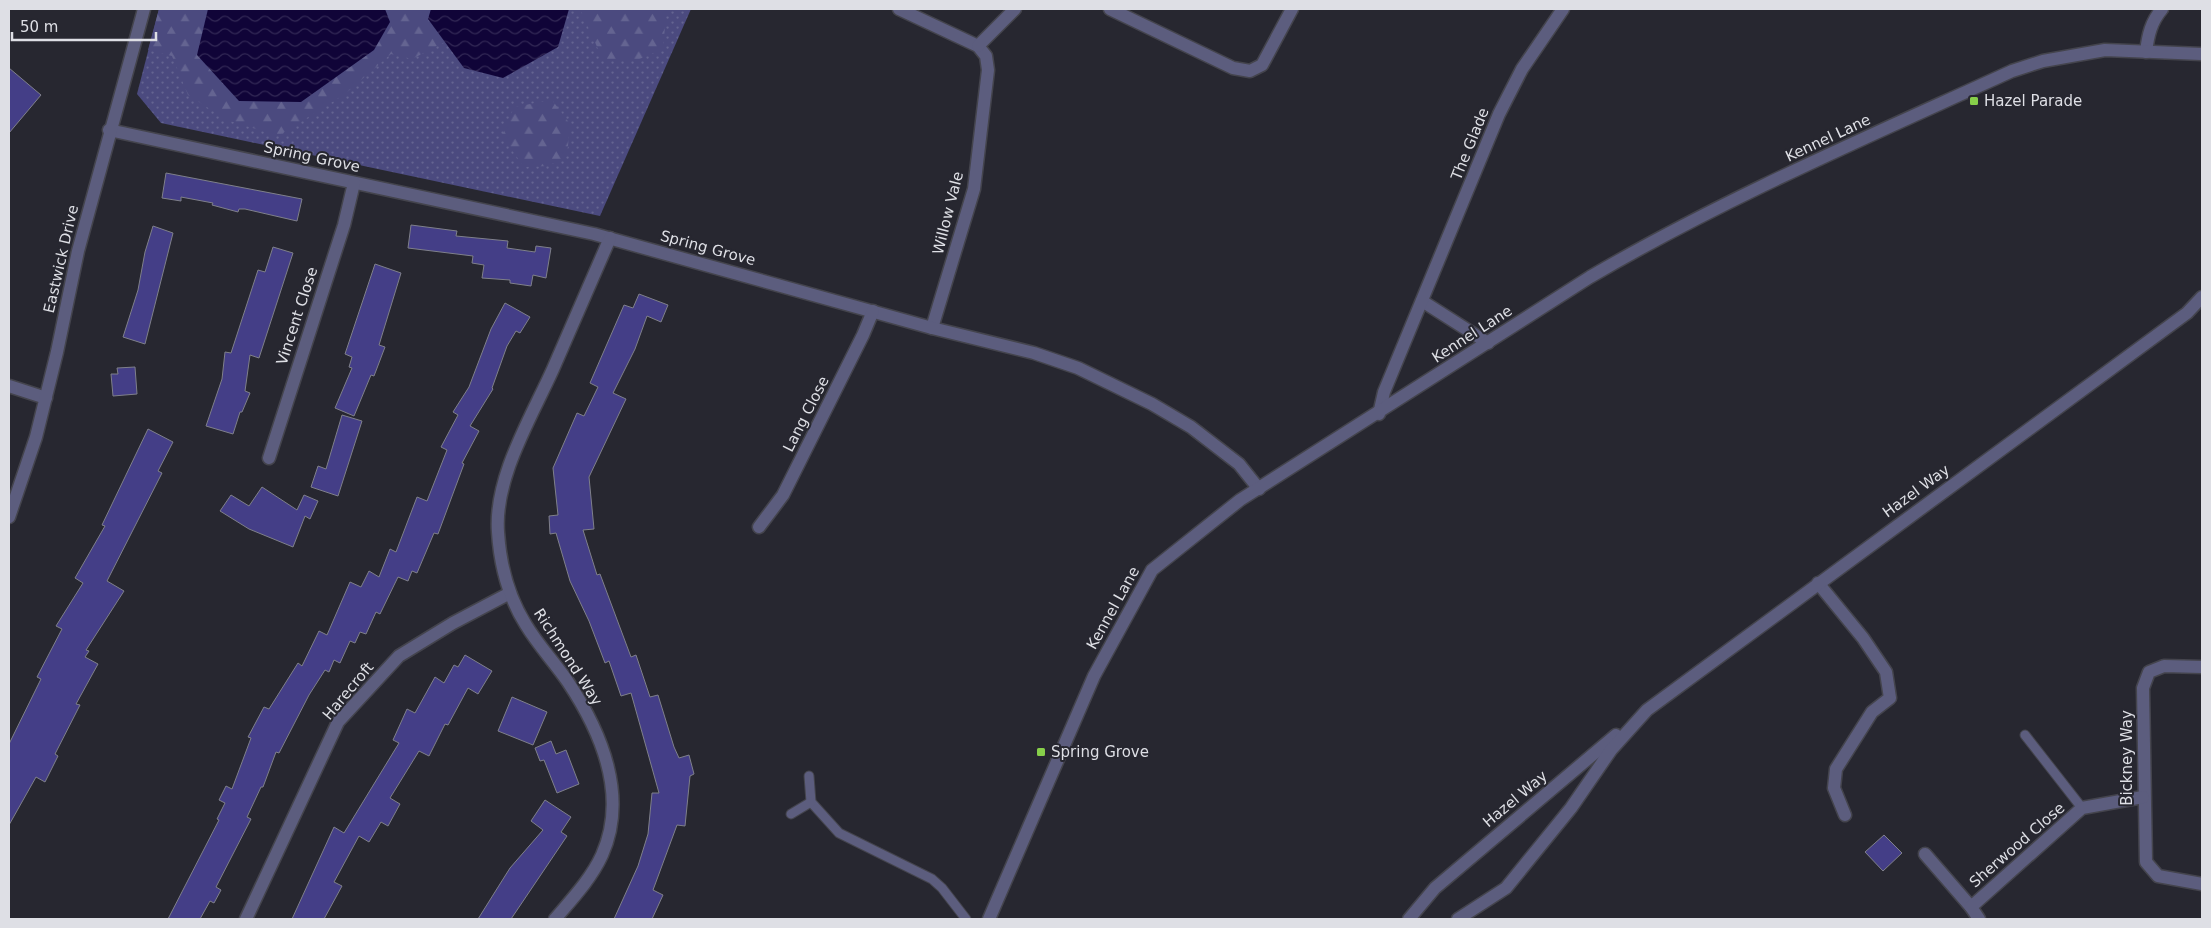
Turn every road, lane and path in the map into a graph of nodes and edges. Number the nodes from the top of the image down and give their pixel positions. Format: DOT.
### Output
graph roads {
  1 [pos="144,9"];
  2 [pos="899,9"];
  3 [pos="1015,9"];
  4 [pos="1110,9"];
  5 [pos="1292,9"];
  6 [pos="1563,9"];
  7 [pos="2162,9"];
  8 [pos="978,46"];
  9 [pos="2146,52"];
  10 [pos="2202,54"];
  11 [pos="109,130"];
  12 [pos="354,183"];
  13 [pos="610,238"];
  14 [pos="2202,296"];
  15 [pos="1422,301"];
  16 [pos="873,311"];
  17 [pos="932,328"];
  18 [pos="1488,343"];
  19 [pos="9,386"];
  20 [pos="46,398"];
  21 [pos="1378,414"];
  22 [pos="269,458"];
  23 [pos="1258,489"];
  24 [pos="9,517"];
  25 [pos="760,527"];
  26 [pos="1818,583"];
  27 [pos="510,593"];
  28 [pos="2202,667"];
  29 [pos="1647,710"];
  30 [pos="2025,735"];
  31 [pos="809,776"];
  32 [pos="2143,796"];
  33 [pos="811,802"];
  34 [pos="2082,808"];
  35 [pos="791,814"];
  36 [pos="1845,815"];
  37 [pos="1926,854"];
  38 [pos="2202,884"];
  39 [pos="1971,907"];
  40 [pos="246,919"];
  41 [pos="555,919"];
  42 [pos="966,919"];
  43 [pos="989,919"];
  44 [pos="1409,919"];
  45 [pos="1458,919"];
  46 [pos="1979,919"];
  1 -- 11 [label="street, Eastwick Drive"];
  2 -- 8 [label="street"];
  3 -- 8 [label="street"];
  4 -- 5 [label="street"];
  6 -- 15 [label="street, The Glade"];
  7 -- 9 [label="street"];
  8 -- 17 [label="street, Willow Vale"];
  9 -- 10 [label="street, Kennel Lane"];
  9 -- 18 [label="street, Kennel Lane"];
  11 -- 12 [label="street, Spring Grove"];
  11 -- 20 [label="street, Eastwick Drive"];
  12 -- 13 [label="street, Spring Grove"];
  12 -- 22 [label="street, Vincent Close"];
  13 -- 16 [label="street, Spring Grove"];
  13 -- 27 [label="street, Richmond Way"];
  14 -- 26 [label="street, Hazel Way"];
  15 -- 18 [label="street"];
  15 -- 21 [label="street, The Glade"];
  16 -- 17 [label="street, Spring Grove"];
  16 -- 25 [label="street, Lang Close"];
  17 -- 23 [label="street, Spring Grove"];
  18 -- 21 [label="street, Kennel Lane"];
  19 -- 20 [label="street"];
  20 -- 24 [label="street, Eastwick Drive"];
  21 -- 23 [label="street, Kennel Lane"];
  23 -- 43 [label="street, Kennel Lane"];
  26 -- 29 [label="street, Hazel Way"];
  26 -- 36 [label="street"];
  27 -- 40 [label="street, Harecroft"];
  27 -- 41 [label="street, Richmond Way"];
  28 -- 32 [label="street, Bickney Way"];
  29 -- 44 [label="street, Hazel Way"];
  29 -- 45 [label="street, Hazel Way"];
  30 -- 34 [label="lane"];
  31 -- 33 [label="lane"];
  32 -- 34 [label="street, Sherwood Close"];
  32 -- 38 [label="street, Bickney Way"];
  33 -- 35 [label="lane"];
  33 -- 42 [label="lane"];
  34 -- 39 [label="street, Sherwood Close"];
  37 -- 39 [label="street, Sherwood Close"];
  39 -- 46 [label="street, Sherwood Close"];
}
